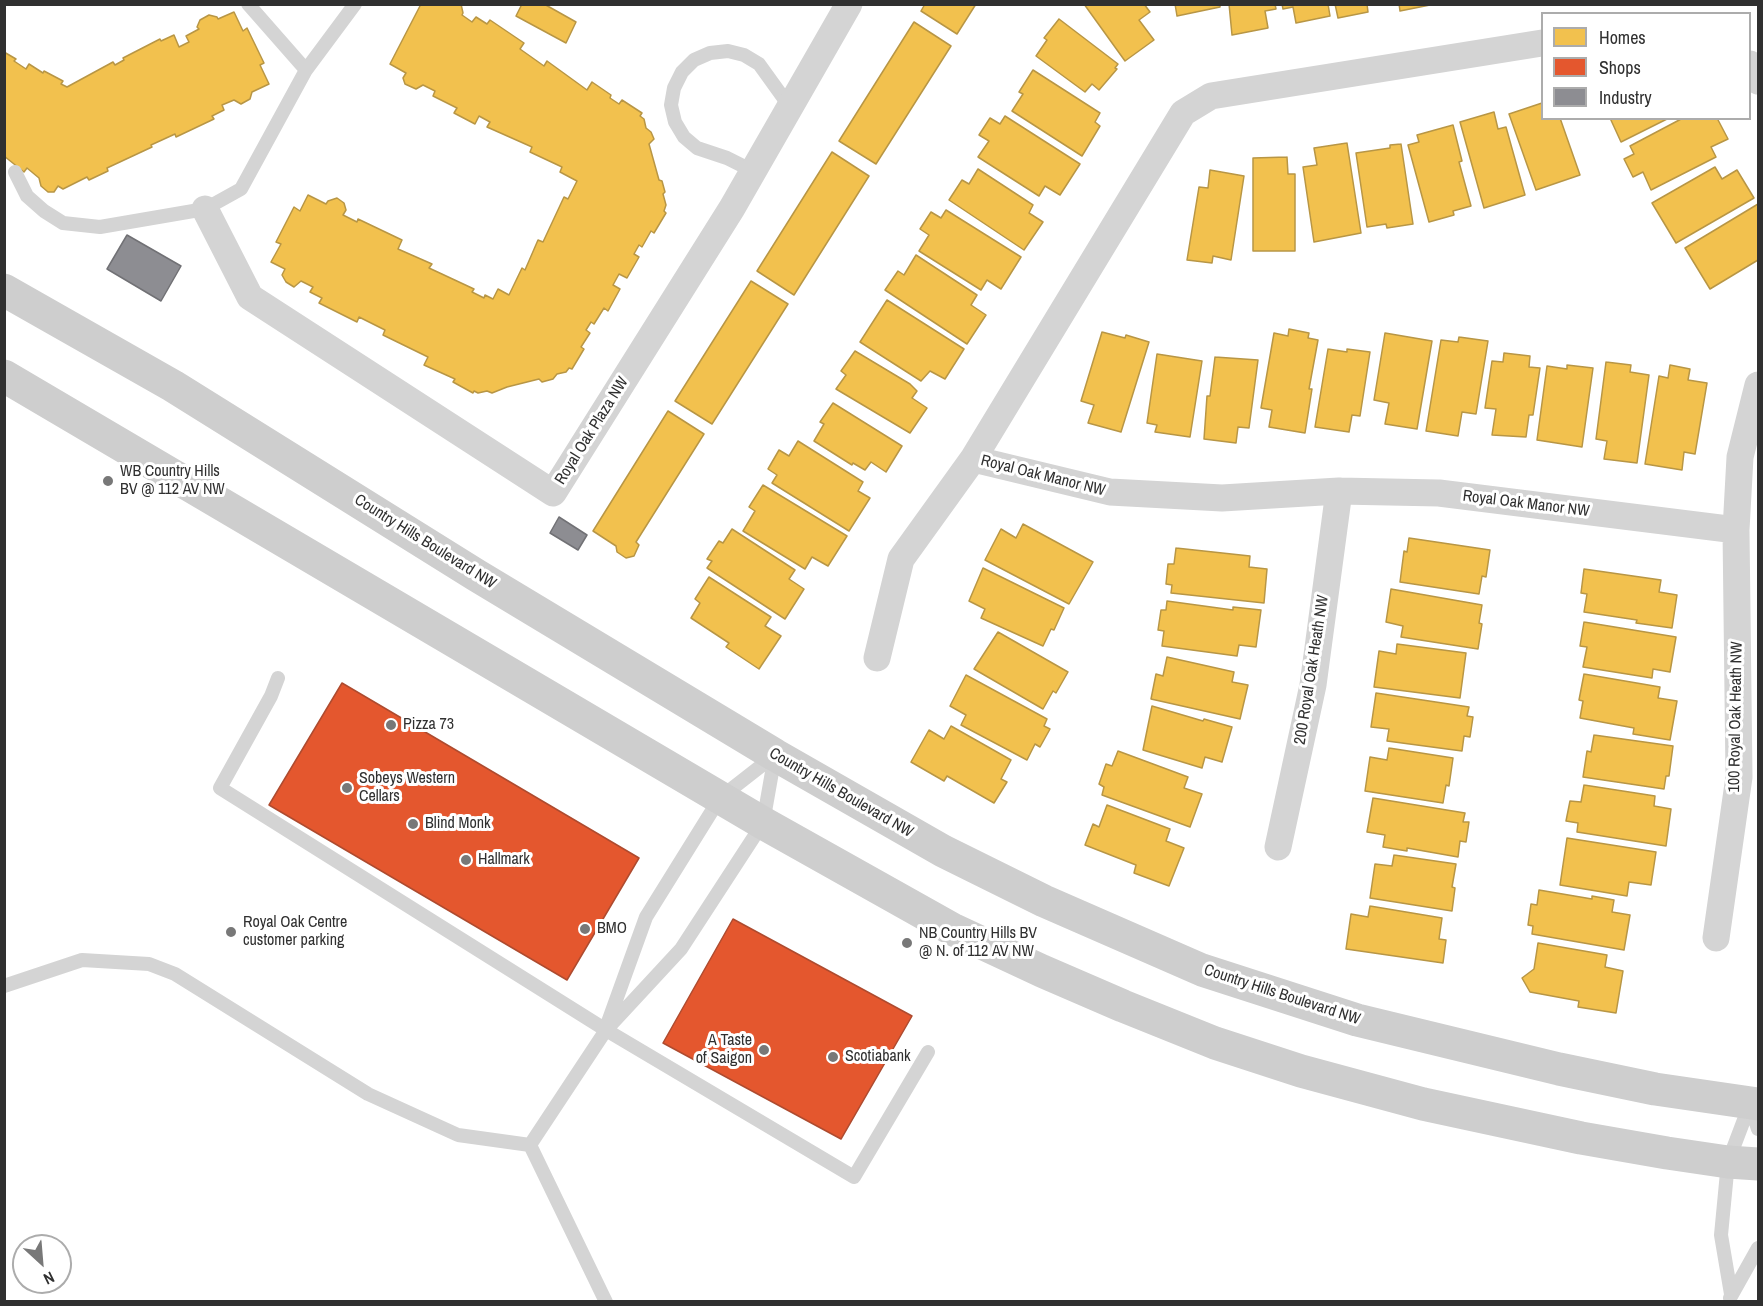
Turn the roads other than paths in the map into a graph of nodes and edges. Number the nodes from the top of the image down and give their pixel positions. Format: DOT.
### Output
graph roads {
  1 [pos="248,4"];
  2 [pos="355,4"];
  3 [pos="849,4"];
  4 [pos="1541,43"];
  5 [pos="306,70"];
  6 [pos="790,107"];
  7 [pos="753,171"];
  8 [pos="15,172"];
  9 [pos="205,209"];
  10 [pos="4,290"];
  11 [pos="4,376"];
  12 [pos="1758,385"];
  13 [pos="973,459"];
  14 [pos="1339,491"];
  15 [pos="1736,530"];
  16 [pos="877,658"];
  17 [pos="278,678"];
  18 [pos="775,755"];
  19 [pos="720,798"];
  20 [pos="763,823"];
  21 [pos="1278,847"];
  22 [pos="1716,938"];
  23 [pos="4,986"];
  24 [pos="606,1030"];
  25 [pos="928,1052"];
  26 [pos="1756,1112"];
  27 [pos="530,1145"];
  28 [pos="1743,1163"];
  29 [pos="1758,1248"];
  30 [pos="1730,1298"];
  31 [pos="606,1302"];
  1 -- 5 [label="lane"];
  2 -- 5 [label="lane"];
  3 -- 6 [label="street, Royal Oak Plaza NW"];
  4 -- 13 [label="street, Royal Oak Manor NW"];
  5 -- 9 [label="lane"];
  6 -- 7 [label="street, Royal Oak Plaza NW"];
  6 -- 7 [label="lane"];
  7 -- 9 [label="street, Royal Oak Plaza NW"];
  8 -- 9 [label="lane"];
  10 -- 18 [label="main road, Country Hills Boulevard NW"];
  11 -- 19 [label="main road"];
  12 -- 15 [label="street"];
  13 -- 14 [label="street, Royal Oak Manor NW"];
  13 -- 16 [label="street"];
  14 -- 15 [label="street, Royal Oak Manor NW"];
  14 -- 21 [label="street, 200 Royal Oak Heath NW"];
  15 -- 22 [label="street, 100 Royal Oak Heath NW"];
  17 -- 24 [label="lane"];
  18 -- 19 [label="lane"];
  18 -- 20 [label="lane"];
  18 -- 26 [label="main road, Country Hills Boulevard NW"];
  19 -- 20 [label="main road"];
  19 -- 24 [label="lane"];
  20 -- 24 [label="lane"];
  20 -- 28 [label="main road"];
  23 -- 27 [label="lane"];
  24 -- 25 [label="lane"];
  24 -- 27 [label="lane"];
  26 -- 28 [label="lane"];
  27 -- 31 [label="lane"];
  28 -- 30 [label="lane"];
  29 -- 30 [label="lane"];
}
